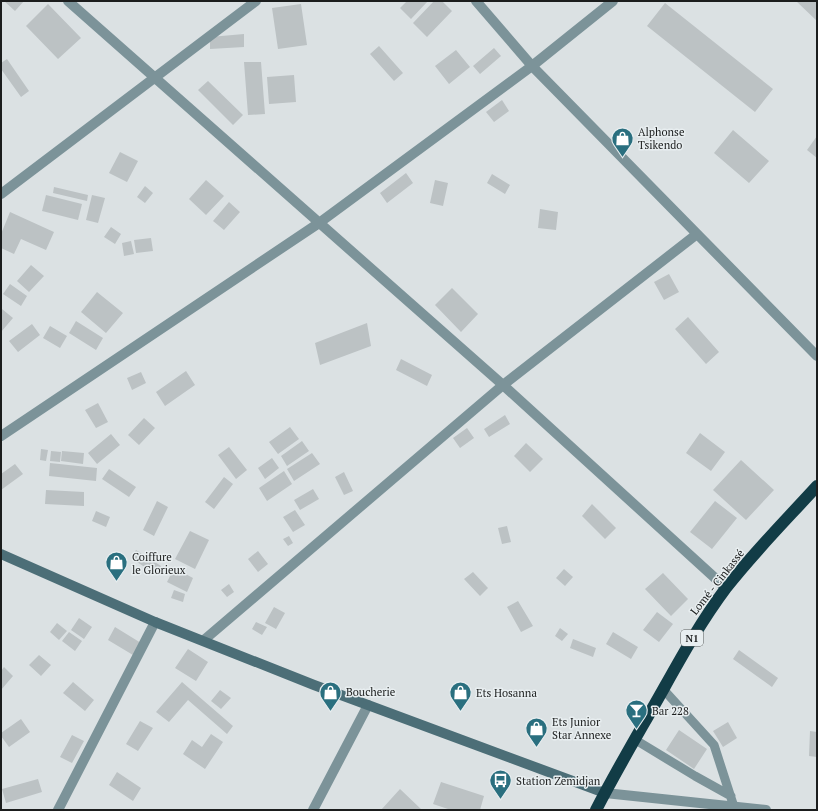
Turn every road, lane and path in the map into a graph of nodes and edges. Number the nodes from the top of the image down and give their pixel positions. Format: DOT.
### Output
graph roads {
  1 [pos="68,1"];
  2 [pos="256,1"];
  3 [pos="476,1"];
  4 [pos="612,1"];
  5 [pos="532,66"];
  6 [pos="155,78"];
  7 [pos="1,194"];
  8 [pos="319,222"];
  9 [pos="697,234"];
  10 [pos="817,356"];
  11 [pos="503,385"];
  12 [pos="1,436"];
  13 [pos="817,486"];
  14 [pos="1,554"];
  15 [pos="726,588"];
  16 [pos="155,622"];
  17 [pos="204,640"];
  18 [pos="663,689"];
  19 [pos="368,705"];
  20 [pos="634,739"];
  21 [pos="605,793"];
  22 [pos="731,796"];
  23 [pos="734,807"];
  24 [pos="58,810"];
  25 [pos="313,810"];
  26 [pos="596,810"];
  27 [pos="766,810"];
  1 -- 6 [label="street"];
  2 -- 6 [label="street"];
  3 -- 5 [label="street"];
  4 -- 5 [label="street"];
  5 -- 8 [label="street"];
  5 -- 9 [label="street"];
  6 -- 7 [label="street"];
  6 -- 8 [label="street"];
  8 -- 11 [label="street"];
  8 -- 12 [label="street"];
  9 -- 10 [label="street"];
  9 -- 11 [label="street"];
  11 -- 15 [label="street"];
  11 -- 17 [label="street"];
  13 -- 15 [label="highway, Lomé - Cinkassé / N1"];
  14 -- 16 [label="main road"];
  15 -- 18 [label="highway, Lomé - Cinkassé / N1"];
  16 -- 17 [label="main road"];
  16 -- 24 [label="street"];
  17 -- 19 [label="main road"];
  18 -- 20 [label="highway, Lomé - Cinkassé / N1"];
  18 -- 22 [label="lane"];
  19 -- 21 [label="main road"];
  19 -- 25 [label="street"];
  20 -- 21 [label="highway, Lomé - Cinkassé / N1"];
  20 -- 22 [label="lane"];
  21 -- 23 [label="street"];
  21 -- 26 [label="highway, Lomé - Cinkassé / N1"];
  22 -- 23 [label="lane"];
  23 -- 27 [label="street"];
}
